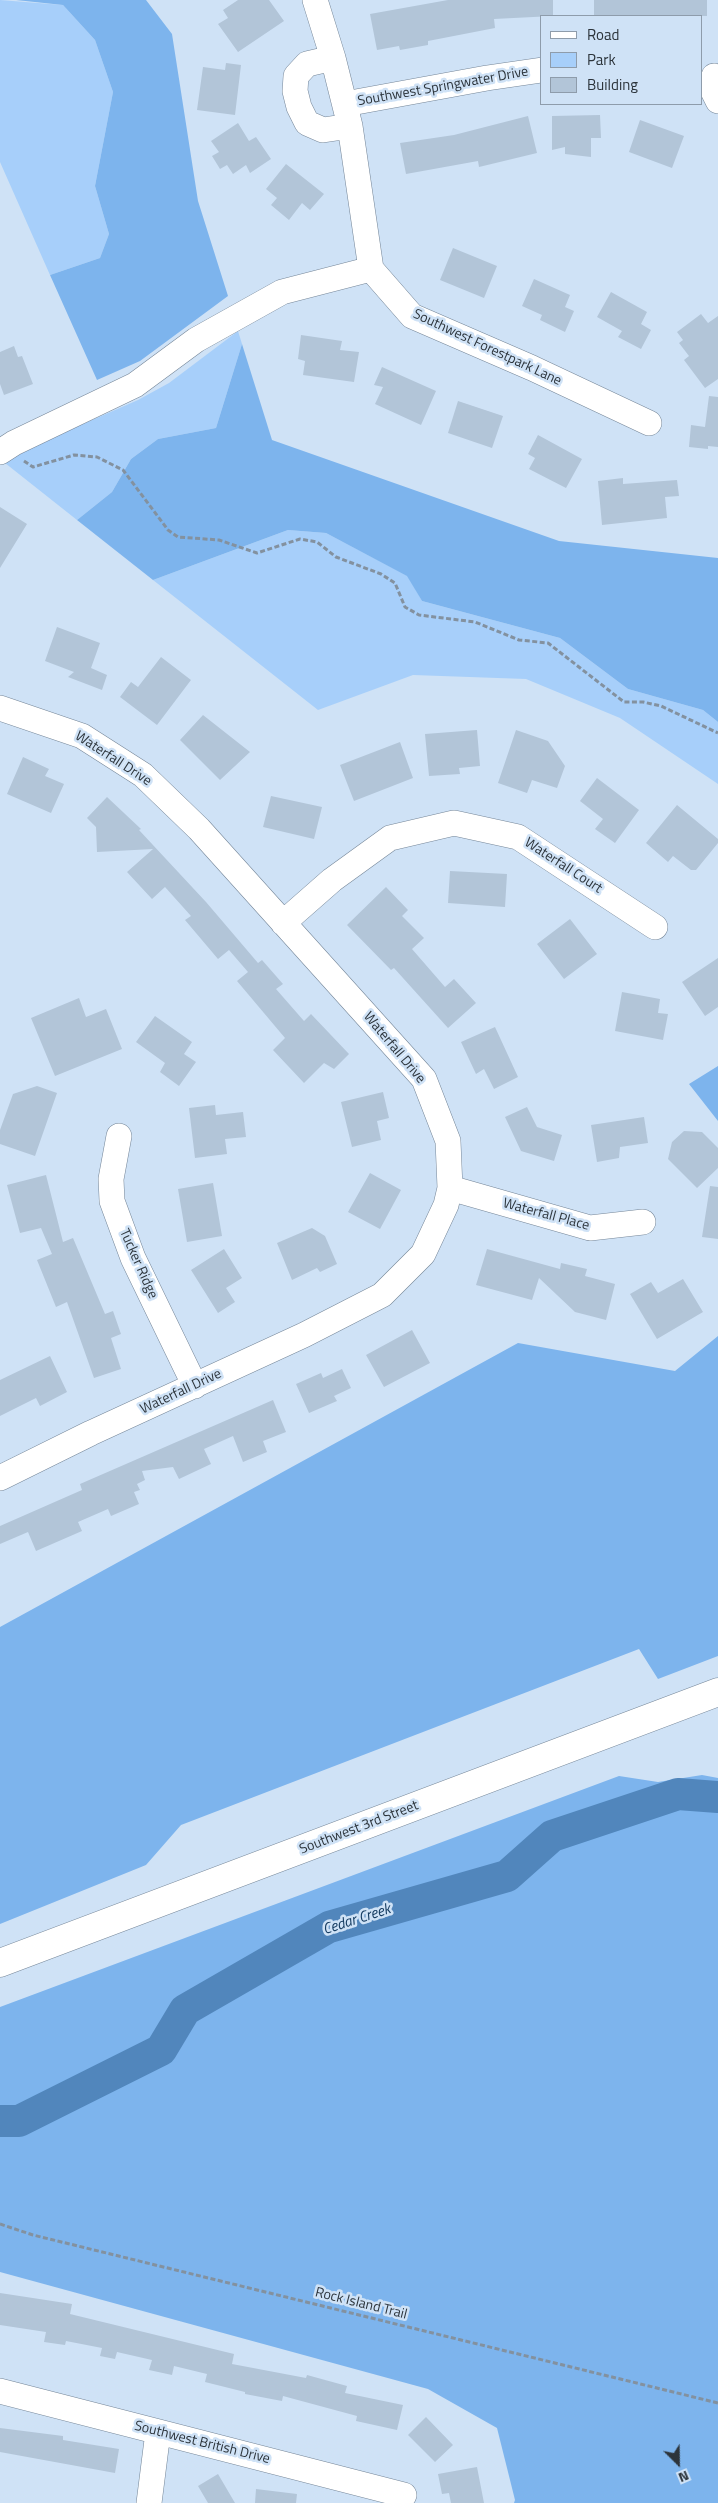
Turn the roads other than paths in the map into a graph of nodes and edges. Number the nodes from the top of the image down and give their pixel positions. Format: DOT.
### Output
graph roads {
  1 [pos="315,0"];
  2 [pos="333,58"];
  3 [pos="540,70"];
  4 [pos="711,75"];
  5 [pos="718,101"];
  6 [pos="347,115"];
  7 [pos="371,269"];
  8 [pos="649,424"];
  9 [pos="10,453"];
  10 [pos="0,708"];
  11 [pos="284,923"];
  12 [pos="655,927"];
  13 [pos="119,1136"];
  14 [pos="450,1188"];
  15 [pos="643,1222"];
  16 [pos="195,1386"];
  17 [pos="0,1478"];
  18 [pos="718,1692"];
  19 [pos="0,1964"];
  20 [pos="0,2391"];
  21 [pos="158,2432"];
  22 [pos="404,2496"];
  23 [pos="149,2503"];
  1 -- 2 [label="street"];
  2 -- 6 [label="street"];
  2 -- 6 [label="street, Southwest Springwater Drive"];
  3 -- 6 [label="street, Southwest Springwater Drive"];
  4 -- 5 [label="street"];
  6 -- 7 [label="street"];
  7 -- 8 [label="street, Southwest Forestpark Lane"];
  7 -- 9 [label="street"];
  10 -- 11 [label="street, Waterfall Drive"];
  11 -- 12 [label="street, Waterfall Court"];
  11 -- 14 [label="street, Waterfall Drive"];
  13 -- 16 [label="street, Tucker Ridge"];
  14 -- 15 [label="street, Waterfall Place"];
  14 -- 16 [label="street, Waterfall Drive"];
  16 -- 17 [label="street, Waterfall Drive"];
  18 -- 19 [label="main road, Southwest 3rd Street"];
  20 -- 21 [label="street, Southwest British Drive"];
  21 -- 22 [label="street, Southwest British Drive"];
  21 -- 23 [label="street"];
}
